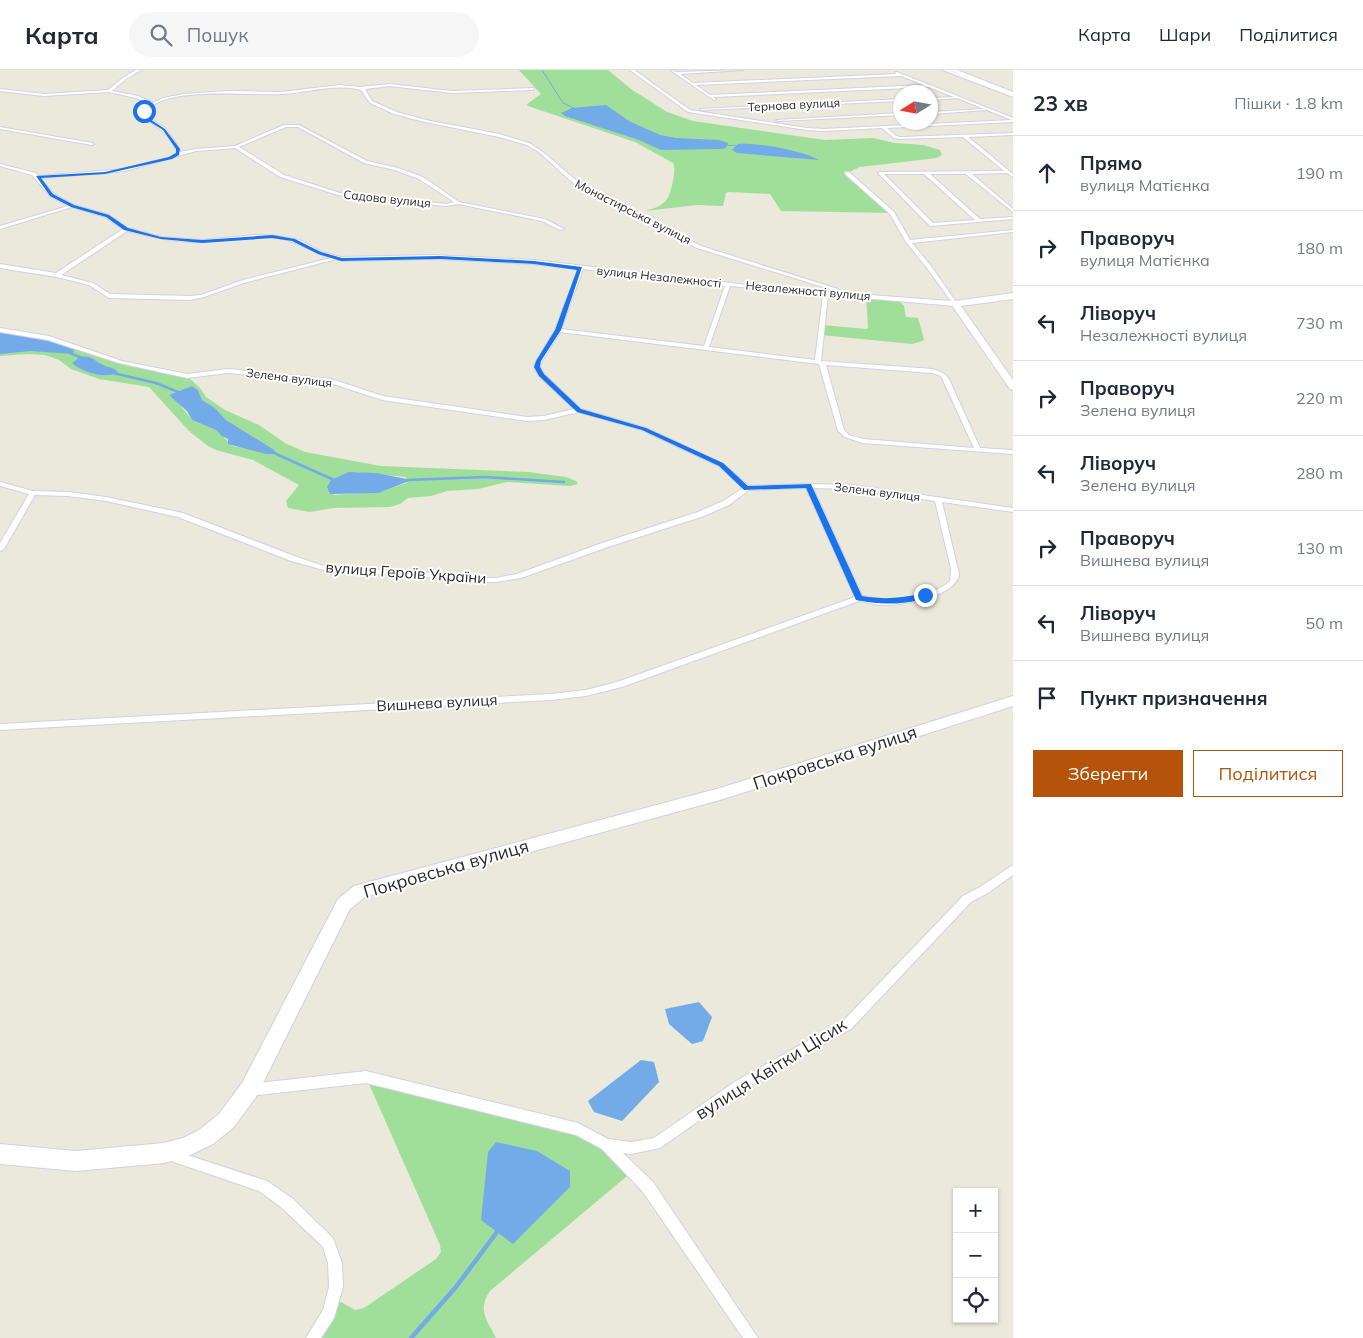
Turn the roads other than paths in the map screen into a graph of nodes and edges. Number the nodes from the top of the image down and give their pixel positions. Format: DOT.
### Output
graph roads {
  1 [pos="140,70"];
  2 [pos="632,70"];
  3 [pos="741,70"];
  4 [pos="889,70"];
  5 [pos="945,70"];
  6 [pos="952,70"];
  7 [pos="674,71"];
  8 [pos="901,75"];
  9 [pos="692,84"];
  10 [pos="926,85"];
  11 [pos="362,88"];
  12 [pos="893,88"];
  13 [pos="533,89"];
  14 [pos="0,90"];
  15 [pos="938,90"];
  16 [pos="109,91"];
  17 [pos="1013,95"];
  18 [pos="710,96"];
  19 [pos="959,98"];
  20 [pos="938,99"];
  21 [pos="893,100"];
  22 [pos="152,104"];
  23 [pos="727,108"];
  24 [pos="687,110"];
  25 [pos="990,110"];
  26 [pos="938,113"];
  27 [pos="893,114"];
  28 [pos="1013,120"];
  29 [pos="761,121"];
  30 [pos="883,127"];
  31 [pos="0,128"];
  32 [pos="1012,135"];
  33 [pos="964,136"];
  34 [pos="92,144"];
  35 [pos="236,147"];
  36 [pos="178,154"];
  37 [pos="1,166"];
  38 [pos="967,172"];
  39 [pos="1007,172"];
  40 [pos="926,173"];
  41 [pos="847,174"];
  42 [pos="1013,176"];
  43 [pos="38,177"];
  44 [pos="458,203"];
  45 [pos="72,206"];
  46 [pos="1013,211"];
  47 [pos="1013,218"];
  48 [pos="979,221"];
  49 [pos="0,228"];
  50 [pos="126,229"];
  51 [pos="562,229"];
  52 [pos="1013,231"];
  53 [pos="908,242"];
  54 [pos="336,258"];
  55 [pos="0,266"];
  56 [pos="580,268"];
  57 [pos="56,275"];
  58 [pos="801,279"];
  59 [pos="728,284"];
  60 [pos="790,290"];
  61 [pos="826,292"];
  62 [pos="857,295"];
  63 [pos="1013,296"];
  64 [pos="955,304"];
  65 [pos="0,330"];
  66 [pos="558,330"];
  67 [pos="706,348"];
  68 [pos="820,363"];
  69 [pos="1013,387"];
  70 [pos="579,410"];
  71 [pos="978,450"];
  72 [pos="1013,452"];
  73 [pos="0,484"];
  74 [pos="809,486"];
  75 [pos="747,488"];
  76 [pos="33,493"];
  77 [pos="938,499"];
  78 [pos="1013,510"];
  79 [pos="0,549"];
  80 [pos="859,598"];
  81 [pos="1013,701"];
  82 [pos="0,727"];
  83 [pos="1013,869"];
  84 [pos="249,1090"];
  85 [pos="606,1145"];
  86 [pos="0,1154"];
  87 [pos="164,1154"];
  88 [pos="312,1338"];
  89 [pos="751,1338"];
  1 -- 16 [label="street"];
  2 -- 24 [label="street"];
  3 -- 7 [label="street"];
  4 -- 8 [label="street"];
  5 -- 17 [label="street"];
  6 -- 17 [label="street"];
  7 -- 9 [label="street"];
  8 -- 9 [label="street"];
  8 -- 10 [label="street"];
  9 -- 18 [label="street"];
  11 -- 13 [label="street"];
  11 -- 22 [label="street"];
  11 -- 58 [label="street, Монастирська вулиця"];
  12 -- 18 [label="street"];
  14 -- 16 [label="street"];
  15 -- 19 [label="street"];
  16 -- 22 [label="street"];
  18 -- 23 [label="street"];
  19 -- 20 [label="street"];
  19 -- 25 [label="street"];
  21 -- 23 [label="street, Тернова вулиця"];
  22 -- 36 [label="street"];
  23 -- 24 [label="street, Тернова вулиця"];
  24 -- 29 [label="street"];
  25 -- 26 [label="street"];
  25 -- 28 [label="street"];
  27 -- 29 [label="street"];
  28 -- 30 [label="street"];
  29 -- 30 [label="street"];
  30 -- 33 [label="street"];
  31 -- 34 [label="street"];
  32 -- 33 [label="street"];
  33 -- 39 [label="street"];
  35 -- 36 [label="street"];
  35 -- 44 [label="street, Садова вулиця"];
  35 -- 44 [label="street"];
  36 -- 43 [label="street"];
  37 -- 43 [label="street"];
  38 -- 39 [label="street"];
  38 -- 40 [label="street"];
  38 -- 46 [label="street"];
  39 -- 42 [label="street"];
  40 -- 48 [label="street"];
  40 -- 48 [label="street"];
  41 -- 53 [label="street"];
  43 -- 45 [label="street, Незалежності вулиця"];
  44 -- 51 [label="street"];
  45 -- 49 [label="street"];
  45 -- 50 [label="street, Незалежності вулиця"];
  47 -- 48 [label="street"];
  50 -- 54 [label="street, Незалежності вулиця"];
  50 -- 57 [label="street"];
  52 -- 53 [label="street"];
  53 -- 64 [label="street"];
  54 -- 56 [label="street, Незалежності вулиця"];
  54 -- 57 [label="street"];
  55 -- 57 [label="street"];
  56 -- 59 [label="street, Незалежності вулиця"];
  56 -- 66 [label="street, Зелена вулиця"];
  58 -- 60 [label="street"];
  58 -- 62 [label="street, Монастирська вулиця"];
  59 -- 60 [label="street, Незалежності вулиця"];
  59 -- 67 [label="street"];
  60 -- 61 [label="street, Незалежності вулиця"];
  61 -- 62 [label="street, Незалежності вулиця"];
  61 -- 68 [label="street"];
  62 -- 64 [label="street, Незалежності вулиця"];
  63 -- 64 [label="street, Незалежності вулиця"];
  64 -- 69 [label="street"];
  65 -- 70 [label="street, Зелена вулиця"];
  66 -- 67 [label="street"];
  66 -- 70 [label="street, Зелена вулиця"];
  67 -- 68 [label="street"];
  68 -- 71 [label="street"];
  68 -- 71 [label="street"];
  70 -- 75 [label="street, Зелена вулиця"];
  71 -- 72 [label="street"];
  73 -- 76 [label="street, вулиця Героїв України"];
  74 -- 75 [label="street, Зелена вулиця"];
  74 -- 77 [label="street, Зелена вулиця"];
  74 -- 80 [label="street"];
  75 -- 76 [label="street, вулиця Героїв України"];
  76 -- 79 [label="street"];
  77 -- 78 [label="street, Зелена вулиця"];
  77 -- 80 [label="street, Вишнева вулиця"];
  80 -- 82 [label="street, Вишнева вулиця"];
  81 -- 84 [label="street, Покровська вулиця"];
  83 -- 85 [label="street, вулиця Квітки Цісик"];
  84 -- 85 [label="street, вулиця Квітки Цісик"];
  84 -- 87 [label="street, Покровська вулиця"];
  85 -- 89 [label="street"];
  86 -- 87 [label="street, Покровська вулиця"];
  87 -- 88 [label="street"];
}
